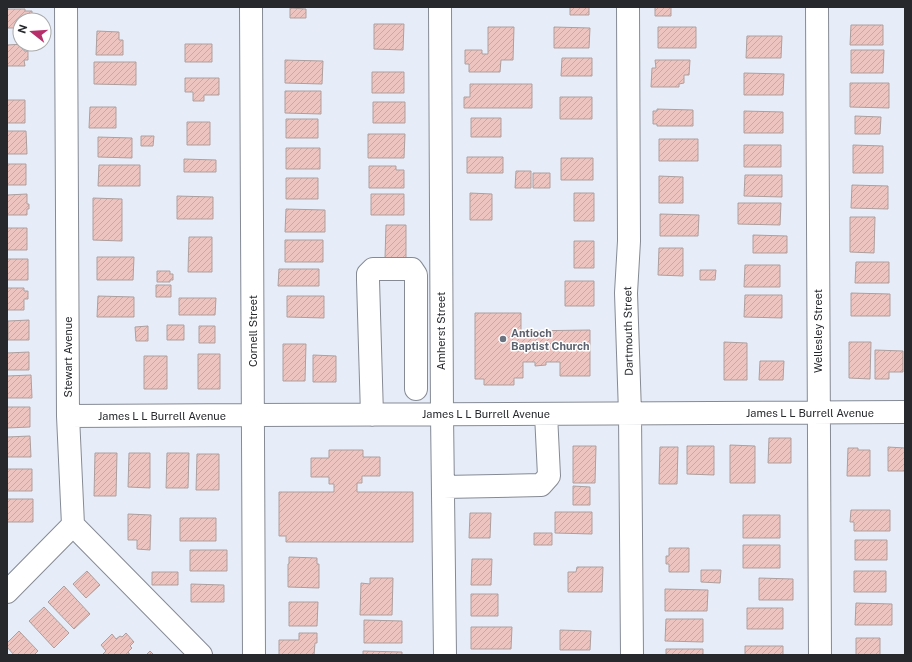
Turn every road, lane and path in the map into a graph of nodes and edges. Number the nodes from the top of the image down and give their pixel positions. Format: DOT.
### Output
graph roads {
  1 [pos="66,7"];
  2 [pos="251,7"];
  3 [pos="440,7"];
  4 [pos="628,7"];
  5 [pos="817,7"];
  6 [pos="441,268"];
  7 [pos="412,269"];
  8 [pos="415,353"];
  9 [pos="441,353"];
  10 [pos="416,389"];
  11 [pos="905,412"];
  12 [pos="630,413"];
  13 [pos="819,413"];
  14 [pos="442,414"];
  15 [pos="546,414"];
  16 [pos="372,415"];
  17 [pos="68,416"];
  18 [pos="253,416"];
  19 [pos="443,487"];
  20 [pos="73,525"];
  21 [pos="7,592"];
  22 [pos="201,655"];
  23 [pos="254,655"];
  24 [pos="445,655"];
  25 [pos="632,655"];
  26 [pos="820,655"];
  1 -- 17 [label="street, Stewart Avenue"];
  2 -- 18 [label="street, Cornell Street"];
  3 -- 6 [label="street, Amherst Street"];
  4 -- 12 [label="street, Dartmouth Street"];
  5 -- 13 [label="street, Wellesley Street"];
  6 -- 7 [label="street"];
  6 -- 9 [label="street, Amherst Street"];
  7 -- 8 [label="street"];
  7 -- 16 [label="street"];
  8 -- 9 [label="street"];
  8 -- 10 [label="street"];
  9 -- 14 [label="street, Amherst Street"];
  11 -- 13 [label="street, James L L Burrell Avenue"];
  12 -- 13 [label="street, James L L Burrell Avenue"];
  12 -- 15 [label="street, James L L Burrell Avenue"];
  12 -- 25 [label="street, Dartmouth Street"];
  13 -- 26 [label="street, Wellesley Street"];
  14 -- 15 [label="street, James L L Burrell Avenue"];
  14 -- 16 [label="street, James L L Burrell Avenue"];
  14 -- 19 [label="street, Amherst Street"];
  15 -- 19 [label="street"];
  16 -- 18 [label="street, James L L Burrell Avenue"];
  17 -- 18 [label="street, James L L Burrell Avenue"];
  17 -- 20 [label="street, Stewart Avenue"];
  18 -- 23 [label="street, Cornell Street"];
  19 -- 24 [label="street, Amherst Street"];
  20 -- 21 [label="street"];
  20 -- 22 [label="street"];
}
